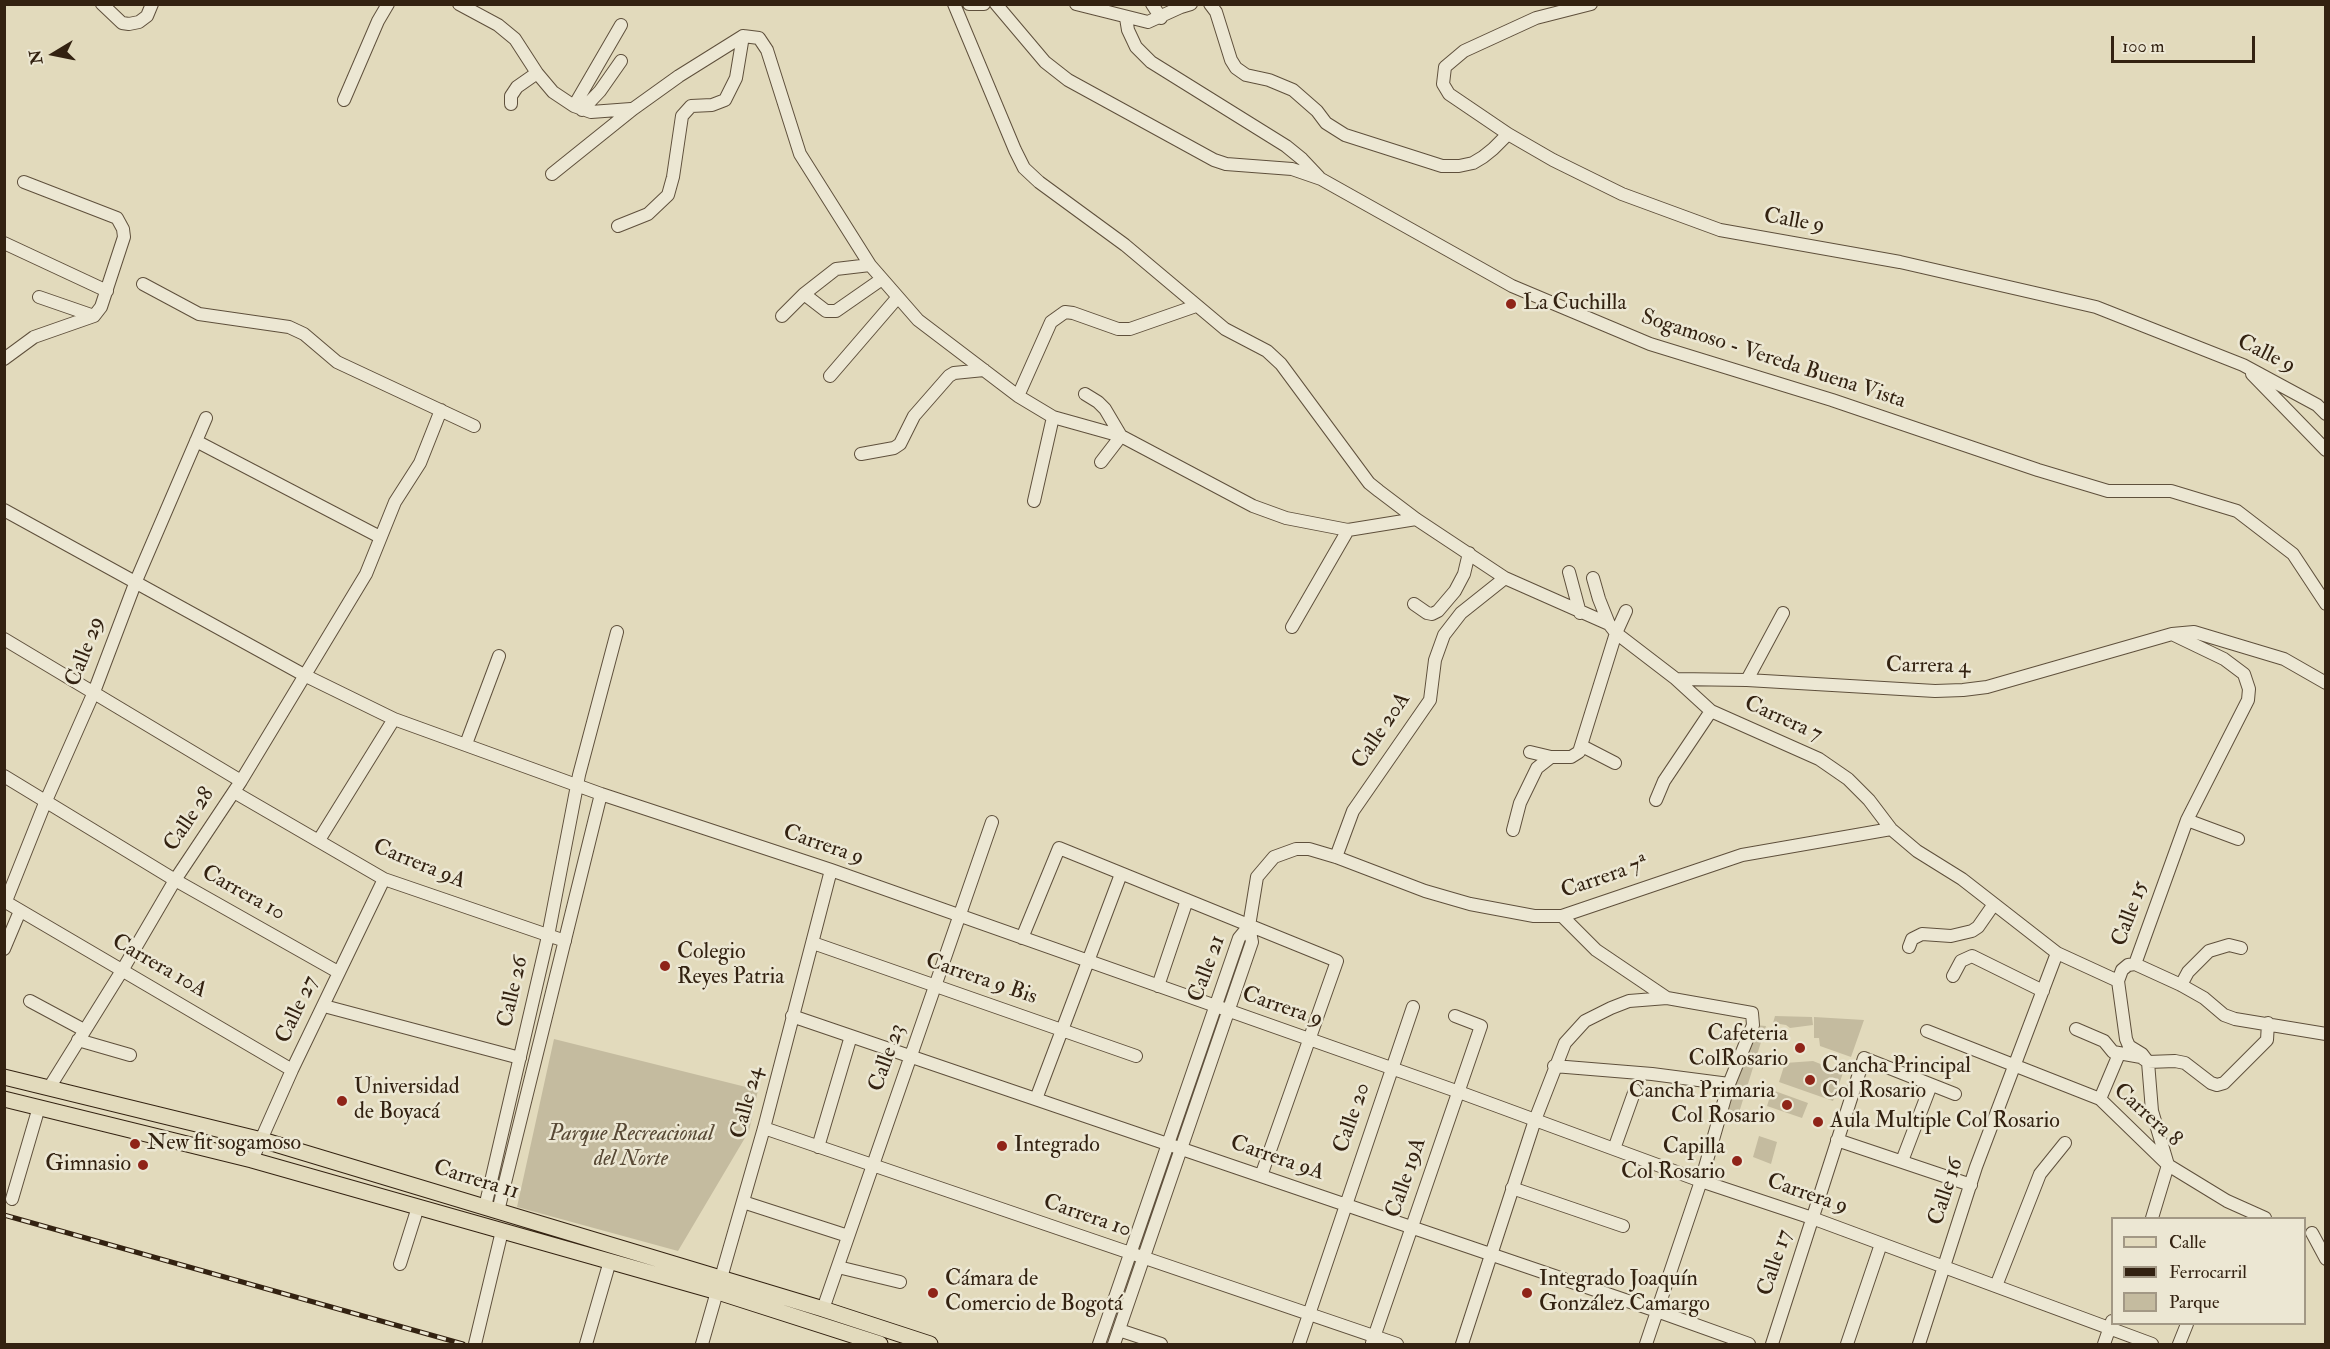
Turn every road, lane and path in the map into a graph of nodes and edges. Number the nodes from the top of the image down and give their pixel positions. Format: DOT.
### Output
graph roads {
  1 [pos="102,4"];
  2 [pos="152,4"];
  3 [pos="388,4"];
  4 [pos="459,4"];
  5 [pos="954,4"];
  6 [pos="969,4"];
  7 [pos="984,4"];
  8 [pos="996,4"];
  9 [pos="1076,4"];
  10 [pos="1152,4"];
  11 [pos="1191,4"];
  12 [pos="1210,4"];
  13 [pos="1592,4"];
  14 [pos="1126,18"];
  15 [pos="1161,18"];
  16 [pos="621,25"];
  17 [pos="743,36"];
  18 [pos="621,61"];
  19 [pos="537,73"];
  20 [pos="344,100"];
  21 [pos="511,104"];
  22 [pos="578,108"];
  23 [pos="633,109"];
  24 [pos="1508,134"];
  25 [pos="552,174"];
  26 [pos="1321,179"];
  27 [pos="24,182"];
  28 [pos="618,226"];
  29 [pos="4,243"];
  30 [pos="870,265"];
  31 [pos="882,279"];
  32 [pos="143,284"];
  33 [pos="107,291"];
  34 [pos="804,294"];
  35 [pos="39,297"];
  36 [pos="898,297"];
  37 [pos="1196,306"];
  38 [pos="94,316"];
  39 [pos="782,316"];
  40 [pos="10,348"];
  41 [pos="4,359"];
  42 [pos="2243,365"];
  43 [pos="984,370"];
  44 [pos="830,376"];
  45 [pos="1085,394"];
  46 [pos="1018,396"];
  47 [pos="441,410"];
  48 [pos="2325,414"];
  49 [pos="1053,417"];
  50 [pos="206,418"];
  51 [pos="474,426"];
  52 [pos="1121,436"];
  53 [pos="196,441"];
  54 [pos="2325,450"];
  55 [pos="861,454"];
  56 [pos="1101,462"];
  57 [pos="1034,501"];
  58 [pos="4,510"];
  59 [pos="1416,519"];
  60 [pos="1348,530"];
  61 [pos="380,537"];
  62 [pos="1469,553"];
  63 [pos="1569,572"];
  64 [pos="1505,578"];
  65 [pos="1593,578"];
  66 [pos="136,581"];
  67 [pos="2325,603"];
  68 [pos="1414,604"];
  69 [pos="1626,611"];
  70 [pos="1580,613"];
  71 [pos="1783,613"];
  72 [pos="1292,627"];
  73 [pos="1613,628"];
  74 [pos="617,632"];
  75 [pos="2172,634"];
  76 [pos="6,643"];
  77 [pos="499,656"];
  78 [pos="304,675"];
  79 [pos="1676,679"];
  80 [pos="1747,680"];
  81 [pos="2325,683"];
  82 [pos="94,692"];
  83 [pos="1711,711"];
  84 [pos="394,719"];
  85 [pos="466,744"];
  86 [pos="1581,749"];
  87 [pos="1530,752"];
  88 [pos="1551,757"];
  89 [pos="1615,763"];
  90 [pos="4,776"];
  91 [pos="241,781"];
  92 [pos="577,784"];
  93 [pos="234,792"];
  94 [pos="601,794"];
  95 [pos="1656,800"];
  96 [pos="45,803"];
  97 [pos="2187,820"];
  98 [pos="992,822"];
  99 [pos="1891,828"];
  100 [pos="1513,830"];
  101 [pos="2238,839"];
  102 [pos="319,840"];
  103 [pos="1336,857"];
  104 [pos="831,870"];
  105 [pos="1121,874"];
  106 [pos="384,879"];
  107 [pos="175,880"];
  108 [pos="1187,900"];
  109 [pos="5,901"];
  110 [pos="1994,904"];
  111 [pos="20,911"];
  112 [pos="959,916"];
  113 [pos="1562,916"];
  114 [pos="1249,926"];
  115 [pos="548,936"];
  116 [pos="1022,938"];
  117 [pos="565,941"];
  118 [pos="813,943"];
  119 [pos="1909,947"];
  120 [pos="2241,948"];
  121 [pos="4,949"];
  122 [pos="2057,953"];
  123 [pos="1090,962"];
  124 [pos="2135,964"];
  125 [pos="123,969"];
  126 [pos="339,972"];
  127 [pos="1953,976"];
  128 [pos="2118,981"];
  129 [pos="2181,985"];
  130 [pos="935,986"];
  131 [pos="1158,986"];
  132 [pos="2043,991"];
  133 [pos="1666,998"];
  134 [pos="30,1000"];
  135 [pos="324,1006"];
  136 [pos="1216,1007"];
  137 [pos="1413,1007"];
  138 [pos="1229,1011"];
  139 [pos="792,1016"];
  140 [pos="1455,1016"];
  141 [pos="2268,1023"];
  142 [pos="2076,1029"];
  143 [pos="1063,1031"];
  144 [pos="1927,1031"];
  145 [pos="2325,1034"];
  146 [pos="81,1035"];
  147 [pos="851,1036"];
  148 [pos="1310,1040"];
  149 [pos="2119,1054"];
  150 [pos="130,1055"];
  151 [pos="1136,1056"];
  152 [pos="911,1057"];
  153 [pos="520,1058"];
  154 [pos="2148,1062"];
  155 [pos="2015,1065"];
  156 [pos="1554,1066"];
  157 [pos="1392,1069"];
  158 [pos="292,1070"];
  159 [pos="4,1077"];
  160 [pos="1730,1084"];
  161 [pos="1931,1085"];
  162 [pos="49,1088"];
  163 [pos="1635,1090"];
  164 [pos="1459,1092"];
  165 [pos="1955,1094"];
  166 [pos="4,1099"];
  167 [pos="1036,1099"];
  168 [pos="2100,1099"];
  169 [pos="39,1107"];
  170 [pos="1535,1120"];
  171 [pos="764,1128"];
  172 [pos="262,1140"];
  173 [pos="1837,1140"];
  174 [pos="2065,1143"];
  175 [pos="1168,1144"];
  176 [pos="818,1147"];
  177 [pos="1181,1149"];
  178 [pos="1614,1149"];
  179 [pos="252,1160"];
  180 [pos="1902,1161"];
  181 [pos="873,1165"];
  182 [pos="2168,1165"];
  183 [pos="1261,1176"];
  184 [pos="1701,1181"];
  185 [pos="1971,1185"];
  186 [pos="1512,1188"];
  187 [pos="12,1198"];
  188 [pos="743,1202"];
  189 [pos="1346,1205"];
  190 [pos="418,1208"];
  191 [pos="491,1209"];
  192 [pos="2152,1217"];
  193 [pos="2263,1217"];
  194 [pos="1812,1218"];
  195 [pos="1623,1226"];
  196 [pos="1411,1227"];
  197 [pos="502,1231"];
  198 [pos="2308,1232"];
  199 [pos="848,1236"];
  200 [pos="2325,1238"];
  201 [pos="1881,1244"];
  202 [pos="1130,1254"];
  203 [pos="1490,1254"];
  204 [pos="1143,1259"];
  205 [pos="2325,1259"];
  206 [pos="610,1262"];
  207 [pos="400,1264"];
  208 [pos="837,1267"];
  209 [pos="1944,1267"];
  210 [pos="900,1282"];
  211 [pos="720,1286"];
  212 [pos="1996,1286"];
  213 [pos="823,1309"];
  214 [pos="1657,1311"];
  215 [pos="1309,1315"];
  216 [pos="2111,1324"];
  217 [pos="2113,1325"];
  218 [pos="2186,1325"];
  219 [pos="1119,1330"];
  220 [pos="1373,1341"];
  221 [pos="475,1344"];
  222 [pos="586,1344"];
  223 [pos="702,1344"];
  224 [pos="880,1344"];
  225 [pos="930,1344"];
  226 [pos="1098,1344"];
  227 [pos="1114,1344"];
  228 [pos="1161,1344"];
  229 [pos="1299,1344"];
  230 [pos="1397,1344"];
  231 [pos="1462,1344"];
  232 [pos="1646,1344"];
  233 [pos="1749,1344"];
  234 [pos="1772,1344"];
  235 [pos="1847,1344"];
  236 [pos="1919,1344"];
  237 [pos="2104,1344"];
  238 [pos="2152,1344"];
  239 [pos="2179,1344"];
  1 -- 2 [label="street"];
  3 -- 20 [label="street"];
  4 -- 19 [label="street"];
  5 -- 37 [label="street, Carrera 7"];
  6 -- 7 [label="street"];
  8 -- 26 [label="street, Sogamoso - Vereda Buena Vista"];
  9 -- 14 [label="street"];
  10 -- 15 [label="street"];
  11 -- 15 [label="street"];
  12 -- 24 [label="street"];
  13 -- 24 [label="street, Calle 9"];
  14 -- 15 [label="street"];
  14 -- 26 [label="street"];
  16 -- 22 [label="street"];
  17 -- 23 [label="street"];
  17 -- 28 [label="street"];
  17 -- 30 [label="street"];
  18 -- 22 [label="street"];
  19 -- 21 [label="street"];
  19 -- 22 [label="street"];
  22 -- 23 [label="street"];
  23 -- 25 [label="street"];
  24 -- 42 [label="street, Calle 9"];
  26 -- 67 [label="street, Sogamoso - Vereda Buena Vista"];
  27 -- 33 [label="street"];
  29 -- 33 [label="street"];
  30 -- 31 [label="street"];
  30 -- 34 [label="street"];
  31 -- 34 [label="street"];
  31 -- 36 [label="street"];
  32 -- 47 [label="street"];
  33 -- 38 [label="street"];
  34 -- 39 [label="street"];
  35 -- 38 [label="street"];
  36 -- 43 [label="street"];
  36 -- 44 [label="street"];
  37 -- 46 [label="street"];
  37 -- 59 [label="street, Carrera 7"];
  38 -- 40 [label="street"];
  40 -- 41 [label="street"];
  42 -- 48 [label="street, Calle 9"];
  42 -- 54 [label="street"];
  43 -- 46 [label="street"];
  43 -- 55 [label="street"];
  45 -- 52 [label="street"];
  46 -- 49 [label="street"];
  47 -- 51 [label="street"];
  47 -- 61 [label="street, Calle 28"];
  49 -- 52 [label="street"];
  49 -- 57 [label="street"];
  50 -- 53 [label="street, Calle 29"];
  52 -- 56 [label="street"];
  52 -- 60 [label="street"];
  53 -- 61 [label="street"];
  53 -- 66 [label="street, Calle 29"];
  58 -- 66 [label="street, Carrera 9"];
  59 -- 60 [label="street"];
  59 -- 62 [label="street, Carrera 7"];
  60 -- 72 [label="street"];
  61 -- 78 [label="street, Calle 28"];
  62 -- 64 [label="street, Carrera 7"];
  62 -- 68 [label="street"];
  63 -- 70 [label="street"];
  64 -- 70 [label="street, Carrera 7"];
  64 -- 103 [label="street, Calle 20A"];
  65 -- 73 [label="street"];
  66 -- 78 [label="street, Carrera 9"];
  66 -- 82 [label="street, Calle 29"];
  69 -- 73 [label="street"];
  70 -- 73 [label="street, Carrera 7"];
  71 -- 80 [label="street"];
  73 -- 79 [label="street, Carrera 7"];
  73 -- 86 [label="street"];
  74 -- 92 [label="street, Calle 26"];
  75 -- 80 [label="street, Carrera 4"];
  75 -- 81 [label="street, Carrera 4"];
  75 -- 97 [label="street, Calle 15"];
  76 -- 82 [label="street"];
  77 -- 85 [label="street"];
  78 -- 84 [label="street, Carrera 9"];
  78 -- 91 [label="street, Calle 28"];
  79 -- 80 [label="street, Carrera 4"];
  79 -- 83 [label="street, Carrera 7"];
  82 -- 91 [label="street"];
  82 -- 96 [label="street, Calle 29"];
  83 -- 95 [label="street"];
  83 -- 99 [label="street, Carrera 7"];
  84 -- 85 [label="street, Carrera 9"];
  84 -- 102 [label="street"];
  85 -- 92 [label="street, Carrera 9"];
  86 -- 88 [label="street"];
  86 -- 89 [label="street"];
  87 -- 88 [label="street"];
  88 -- 100 [label="street"];
  90 -- 96 [label="street, Carrera 10"];
  91 -- 93 [label="street, Calle 28"];
  92 -- 94 [label="street, Carrera 9"];
  92 -- 115 [label="street, Calle 26"];
  93 -- 102 [label="street, Carrera 9A"];
  93 -- 107 [label="street, Calle 28"];
  94 -- 104 [label="street, Carrera 9"];
  94 -- 117 [label="street, Calle 26"];
  96 -- 107 [label="street, Carrera 10"];
  96 -- 109 [label="street, Calle 29"];
  97 -- 101 [label="street"];
  97 -- 124 [label="street, Calle 15"];
  98 -- 112 [label="street, Calle 23"];
  99 -- 110 [label="street, Carrera 7"];
  99 -- 113 [label="street, Carrera 7ª"];
  102 -- 106 [label="street, Carrera 9A"];
  103 -- 113 [label="street, Carrera 7ª"];
  103 -- 114 [label="street, Carrera 7ª"];
  104 -- 112 [label="street, Carrera 9"];
  104 -- 118 [label="street, Calle 24"];
  105 -- 108 [label="street"];
  105 -- 116 [label="street"];
  105 -- 123 [label="street"];
  106 -- 115 [label="street, Carrera 9A"];
  106 -- 126 [label="street, Calle 27"];
  107 -- 125 [label="street, Calle 28"];
  107 -- 126 [label="street, Carrera 10"];
  108 -- 114 [label="street"];
  108 -- 131 [label="street"];
  109 -- 111 [label="street, Carrera 10A"];
  110 -- 119 [label="street"];
  110 -- 122 [label="street, Carrera 7"];
  111 -- 121 [label="street"];
  111 -- 125 [label="street, Carrera 10A"];
  112 -- 116 [label="street, Carrera 9"];
  112 -- 130 [label="street, Calle 23"];
  113 -- 133 [label="street"];
  114 -- 136 [label="street, Calle 21"];
  114 -- 138 [label="street, Calle 21"];
  114 -- 148 [label="street"];
  115 -- 117 [label="street, Carrera 9A"];
  115 -- 153 [label="street, Calle 26"];
  116 -- 123 [label="street, Carrera 9"];
  117 -- 191 [label="street, Calle 26"];
  118 -- 130 [label="street, Carrera 9 Bis"];
  118 -- 139 [label="street, Calle 24"];
  120 -- 129 [label="street"];
  122 -- 128 [label="street, Carrera 7"];
  122 -- 132 [label="street, Calle 16"];
  123 -- 131 [label="street, Carrera 9"];
  123 -- 143 [label="street"];
  124 -- 128 [label="street, Calle 15"];
  124 -- 129 [label="street"];
  125 -- 146 [label="street, Calle 28"];
  125 -- 158 [label="street, Carrera 10A"];
  126 -- 135 [label="street, Calle 27"];
  127 -- 132 [label="street"];
  128 -- 154 [label="street"];
  129 -- 141 [label="street"];
  130 -- 143 [label="street, Carrera 9 Bis"];
  130 -- 152 [label="street, Calle 23"];
  131 -- 136 [label="street, Carrera 9"];
  132 -- 155 [label="street, Calle 16"];
  133 -- 156 [label="street"];
  133 -- 160 [label="street"];
  134 -- 146 [label="street"];
  135 -- 153 [label="street"];
  135 -- 158 [label="street, Calle 27"];
  136 -- 138 [label="street, Carrera 9"];
  136 -- 175 [label="street, Calle 21"];
  137 -- 157 [label="street, Calle 20"];
  138 -- 148 [label="street, Carrera 9"];
  138 -- 177 [label="street, Calle 21"];
  139 -- 147 [label="street, Carrera 9A"];
  139 -- 171 [label="street, Calle 24"];
  140 -- 164 [label="street, Calle 19A"];
  141 -- 145 [label="street"];
  141 -- 154 [label="street"];
  142 -- 149 [label="street"];
  143 -- 151 [label="street, Carrera 9 Bis"];
  143 -- 167 [label="street"];
  144 -- 155 [label="street, Carrera 8"];
  146 -- 150 [label="street"];
  146 -- 162 [label="street, Calle 28"];
  147 -- 152 [label="street, Carrera 9A"];
  147 -- 176 [label="street"];
  148 -- 157 [label="street, Carrera 9"];
  148 -- 183 [label="street"];
  149 -- 154 [label="street"];
  149 -- 168 [label="street"];
  152 -- 167 [label="street, Carrera 9A"];
  152 -- 181 [label="street, Calle 23"];
  153 -- 191 [label="street, Calle 26"];
  154 -- 182 [label="street"];
  155 -- 168 [label="street, Carrera 8"];
  155 -- 185 [label="street, Calle 16"];
  156 -- 160 [label="street"];
  156 -- 170 [label="street"];
  157 -- 164 [label="street, Carrera 9"];
  157 -- 189 [label="street, Calle 20"];
  158 -- 172 [label="street, Calle 27"];
  159 -- 162 [label="main road, Carrera 11"];
  160 -- 184 [label="street"];
  161 -- 165 [label="street"];
  161 -- 173 [label="street, Calle 17"];
  161 -- 180 [label="street"];
  162 -- 172 [label="main road, Carrera 11"];
  163 -- 178 [label="street"];
  164 -- 170 [label="street, Carrera 9"];
  164 -- 196 [label="street, Calle 19A"];
  166 -- 169 [label="main road, Carrera 11"];
  167 -- 175 [label="street, Carrera 9A"];
  168 -- 182 [label="street, Carrera 8"];
  169 -- 179 [label="main road, Carrera 11"];
  169 -- 187 [label="street"];
  170 -- 178 [label="street, Carrera 9"];
  170 -- 186 [label="street"];
  171 -- 176 [label="street, Carrera 10"];
  171 -- 188 [label="street, Calle 24"];
  172 -- 179 [label="street, Calle 27"];
  172 -- 191 [label="main road, Carrera 11"];
  173 -- 180 [label="street"];
  173 -- 194 [label="street, Calle 17"];
  174 -- 212 [label="street"];
  175 -- 177 [label="street, Carrera 9A"];
  175 -- 202 [label="street, Calle 21"];
  176 -- 181 [label="street, Carrera 10"];
  177 -- 183 [label="street, Carrera 9A"];
  177 -- 204 [label="street, Calle 21"];
  178 -- 184 [label="street, Carrera 9"];
  179 -- 190 [label="main road, Carrera 11"];
  180 -- 185 [label="street"];
  181 -- 199 [label="street, Calle 23"];
  181 -- 202 [label="street, Carrera 10"];
  182 -- 192 [label="street"];
  182 -- 193 [label="street, Carrera 8"];
  183 -- 189 [label="street, Carrera 9A"];
  184 -- 194 [label="street, Carrera 9"];
  184 -- 214 [label="street"];
  185 -- 209 [label="street, Calle 16"];
  186 -- 195 [label="street"];
  186 -- 203 [label="street"];
  188 -- 199 [label="street"];
  188 -- 211 [label="street, Calle 24"];
  189 -- 196 [label="street, Carrera 9A"];
  189 -- 215 [label="street, Calle 20"];
  190 -- 197 [label="main road, Carrera 11"];
  190 -- 207 [label="street"];
  191 -- 211 [label="main road, Carrera 11"];
  194 -- 201 [label="street, Carrera 9"];
  194 -- 234 [label="street, Calle 17"];
  196 -- 203 [label="street, Carrera 9A"];
  196 -- 220 [label="street, Calle 19A"];
  197 -- 206 [label="main road, Carrera 11"];
  197 -- 221 [label="street"];
  198 -- 200 [label="street"];
  198 -- 205 [label="street"];
  199 -- 208 [label="street, Calle 23"];
  201 -- 209 [label="street, Carrera 9"];
  201 -- 235 [label="street"];
  202 -- 204 [label="street, Carrera 10"];
  202 -- 226 [label="street, Calle 21"];
  203 -- 214 [label="street, Carrera 9A"];
  203 -- 231 [label="street"];
  204 -- 215 [label="street, Carrera 10"];
  204 -- 219 [label="street, Calle 21"];
  206 -- 211 [label="main road, Carrera 11"];
  206 -- 222 [label="street"];
  208 -- 210 [label="street"];
  208 -- 213 [label="street, Calle 23"];
  209 -- 212 [label="street, Carrera 9"];
  209 -- 236 [label="street, Calle 16"];
  211 -- 213 [label="main road, Carrera 11"];
  211 -- 223 [label="street, Calle 24"];
  211 -- 224 [label="main road, Carrera 11"];
  212 -- 216 [label="street, Carrera 9"];
  213 -- 225 [label="main road, Carrera 11"];
  214 -- 232 [label="street"];
  214 -- 233 [label="street, Carrera 9A"];
  215 -- 220 [label="street, Carrera 10"];
  215 -- 229 [label="street, Calle 20"];
  216 -- 237 [label="street"];
  217 -- 238 [label="street, Carrera 9"];
  218 -- 239 [label="street"];
  219 -- 227 [label="street, Calle 21"];
  219 -- 228 [label="street"];
  220 -- 230 [label="street, Carrera 10"];
}
